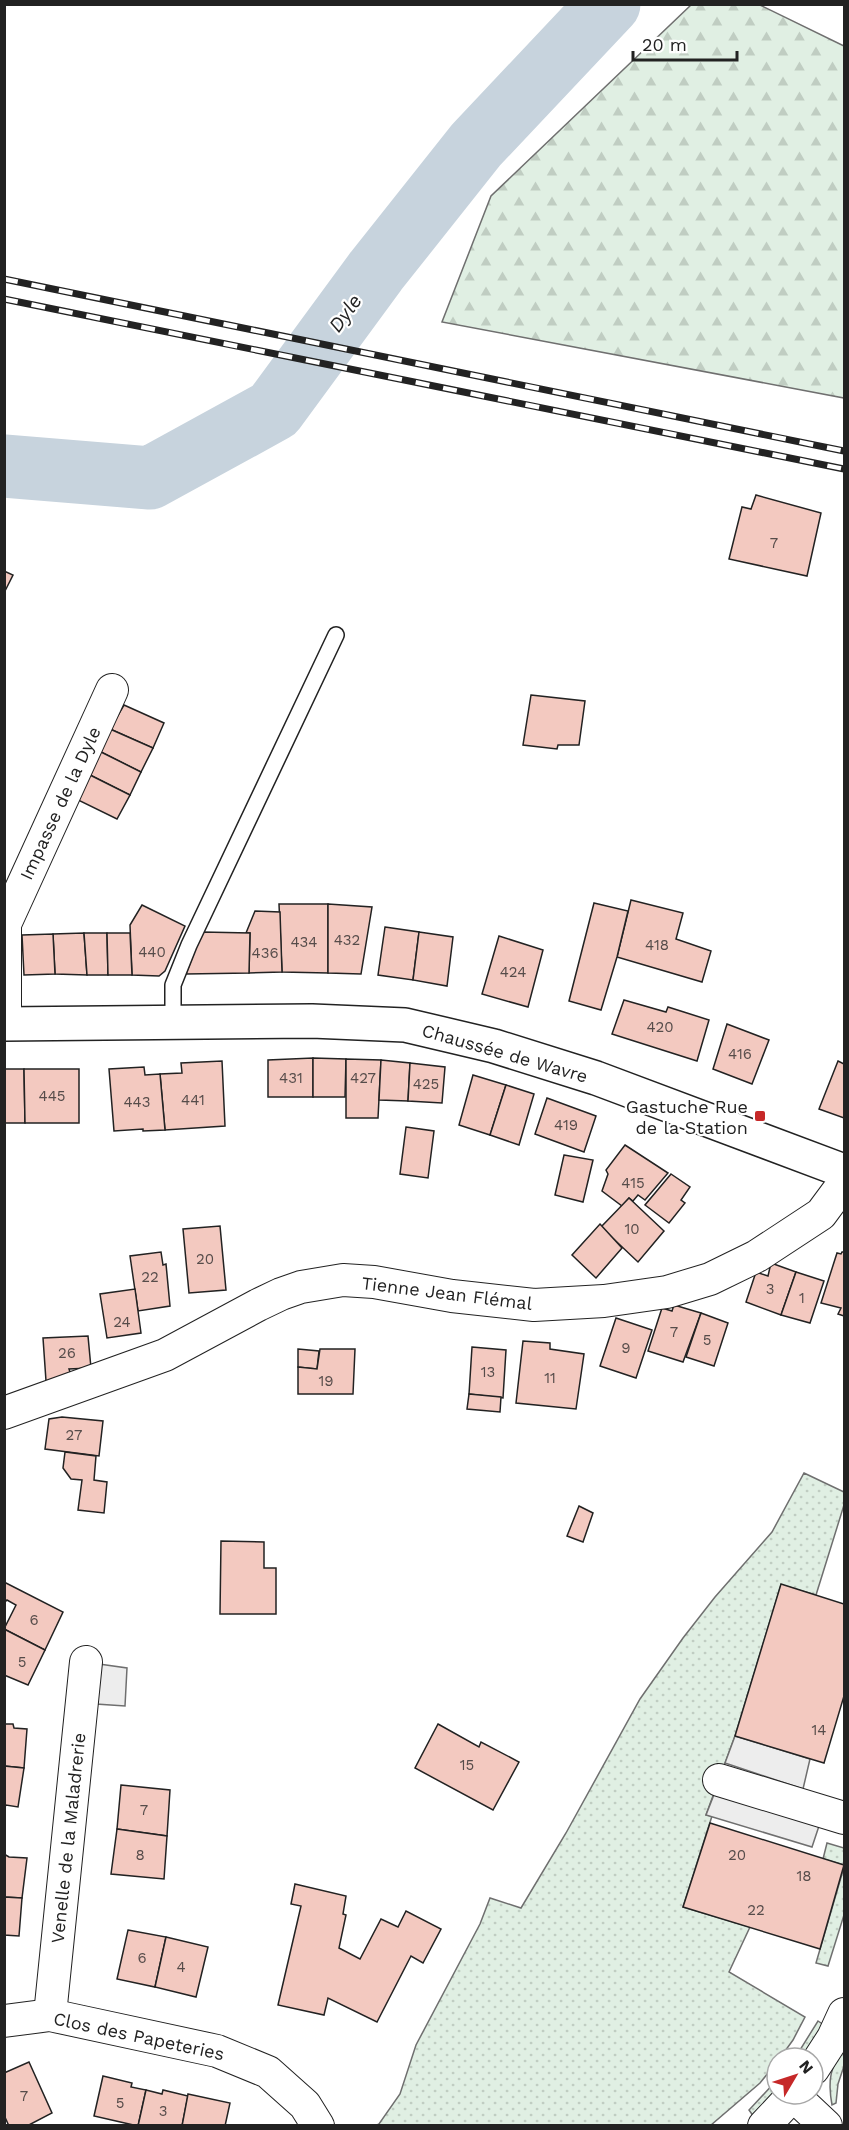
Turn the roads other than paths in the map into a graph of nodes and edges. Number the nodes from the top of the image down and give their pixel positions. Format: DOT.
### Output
graph roads {
  1 [pos="336,635"];
  2 [pos="112,690"];
  3 [pos="173,1021"];
  4 [pos="5,1024"];
  5 [pos="844,1171"];
  6 [pos="844,1183"];
  7 [pos="4,1413"];
  8 [pos="86,1662"];
  9 [pos="719,1780"];
  10 [pos="844,1818"];
  11 [pos="844,2014"];
  12 [pos="50,2015"];
  13 [pos="4,2021"];
  14 [pos="825,2050"];
  15 [pos="783,2106"];
  16 [pos="805,2106"];
  17 [pos="318,2126"];
  18 [pos="764,2126"];
  19 [pos="826,2126"];
  1 -- 3 [label="lane"];
  2 -- 4 [label="street, Impasse de la Dyle"];
  3 -- 4 [label="main road, Chaussée de Wavre"];
  3 -- 5 [label="main road, Chaussée de Wavre"];
  6 -- 7 [label="street, Tienne Jean Flémal"];
  8 -- 12 [label="street, Venelle de la Maladrerie"];
  9 -- 10 [label="street"];
  11 -- 14 [label="street"];
  12 -- 13 [label="street, Clos des Papeteries"];
  12 -- 17 [label="street, Clos des Papeteries"];
  15 -- 18 [label="street"];
  16 -- 19 [label="street"];
}
